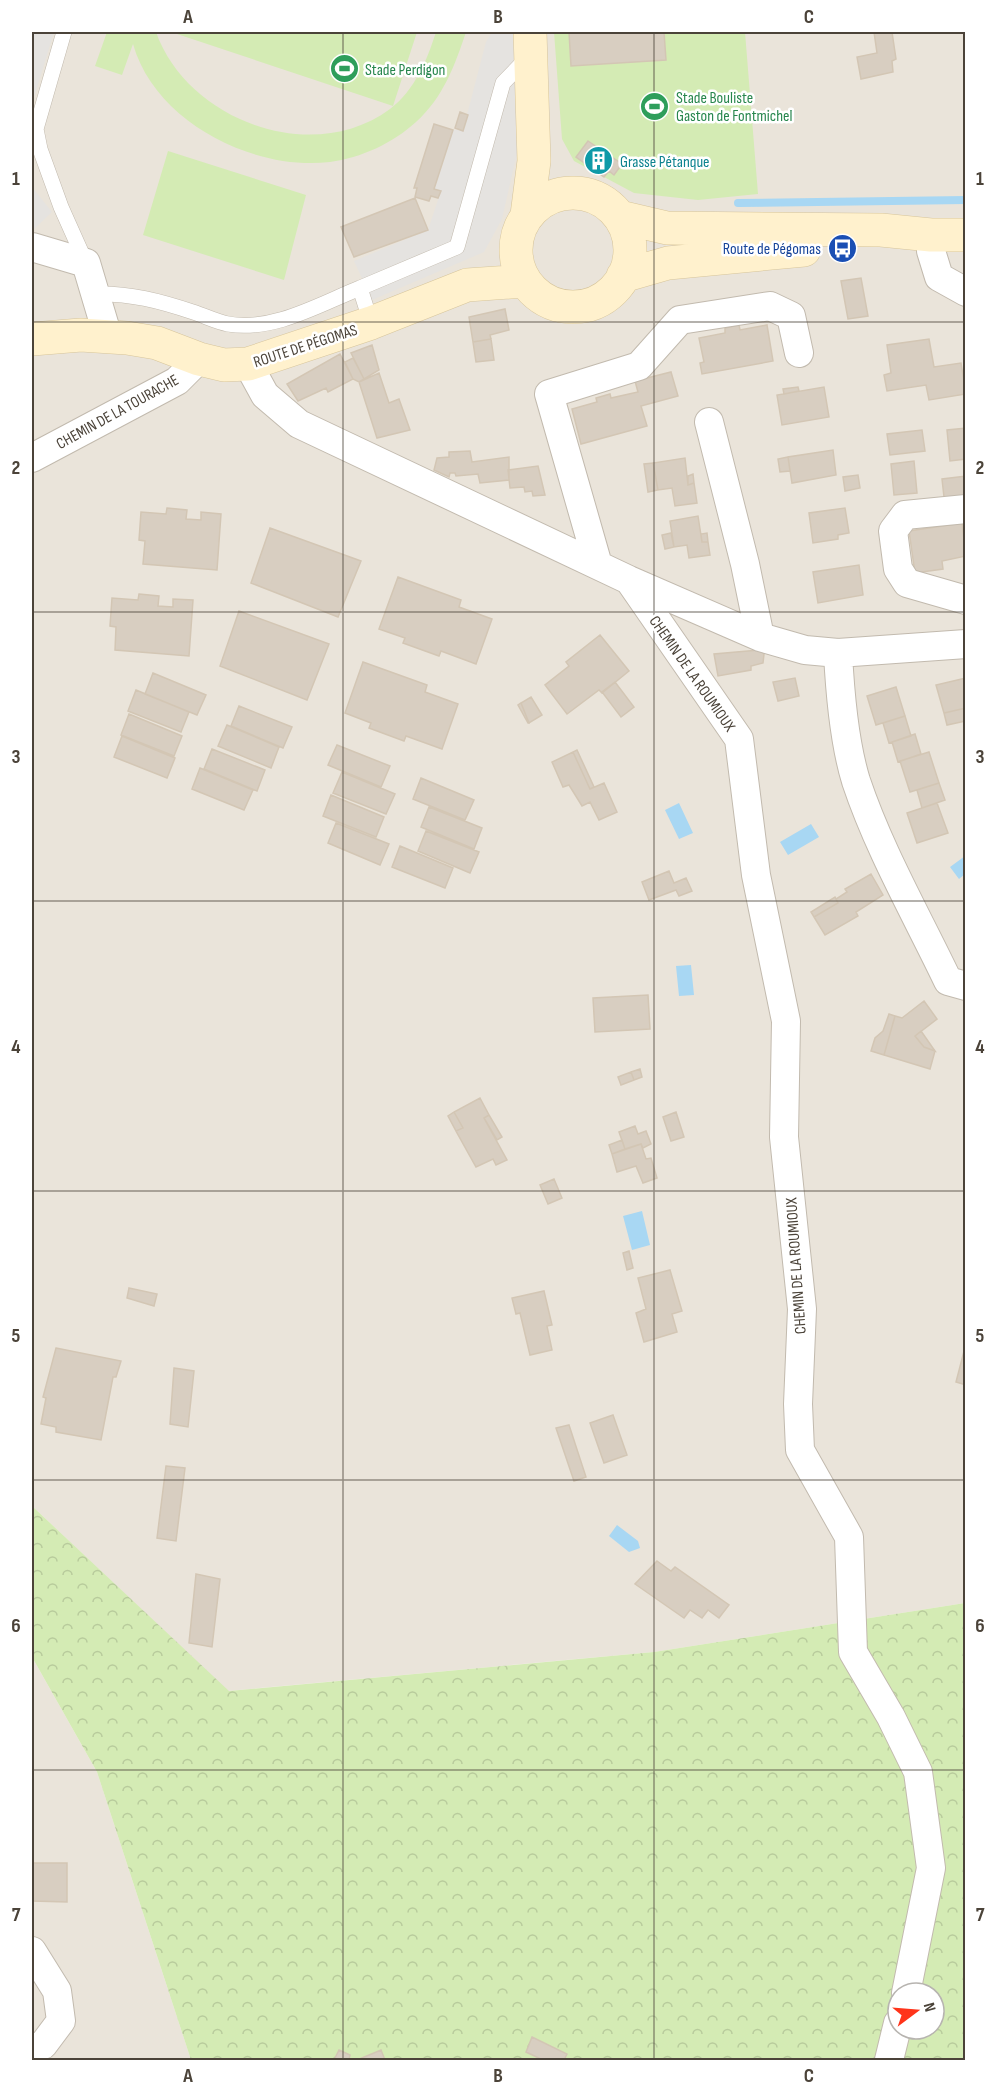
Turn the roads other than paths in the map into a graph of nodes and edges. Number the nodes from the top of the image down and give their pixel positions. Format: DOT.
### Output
graph roads {
  1 [pos="64,32"];
  2 [pos="530,42"];
  3 [pos="534,161"];
  4 [pos="562,193"];
  5 [pos="620,216"];
  6 [pos="521,229"];
  7 [pos="966,235"];
  8 [pos="931,236"];
  9 [pos="32,247"];
  10 [pos="86,263"];
  11 [pos="623,276"];
  12 [pos="525,281"];
  13 [pos="467,285"];
  14 [pos="360,288"];
  15 [pos="966,292"];
  16 [pos="95,294"];
  17 [pos="371,323"];
  18 [pos="108,337"];
  19 [pos="32,339"];
  20 [pos="799,353"];
  21 [pos="198,359"];
  22 [pos="248,364"];
  23 [pos="709,422"];
  24 [pos="32,458"];
  25 [pos="966,509"];
  26 [pos="598,565"];
  27 [pos="629,580"];
  28 [pos="966,600"];
  29 [pos="760,637"];
  30 [pos="966,644"];
  31 [pos="838,653"];
  32 [pos="966,986"];
  33 [pos="32,1951"];
  34 [pos="908,1981"];
  35 [pos="894,2041"];
  36 [pos="32,2048"];
  37 [pos="889,2061"];
  1 -- 10 [label="lane"];
  2 -- 3 [label="main road"];
  2 -- 14 [label="lane"];
  3 -- 4 [label="main road"];
  3 -- 6 [label="main road"];
  4 -- 5 [label="main road"];
  4 -- 6 [label="main road"];
  5 -- 8 [label="main road"];
  5 -- 11 [label="main road"];
  6 -- 12 [label="main road"];
  6 -- 13 [label="main road, ROUTE DE PÉGOMAS"];
  7 -- 8 [label="main road"];
  8 -- 11 [label="main road"];
  8 -- 15 [label="street"];
  9 -- 10 [label="street"];
  10 -- 16 [label="street"];
  11 -- 12 [label="main road"];
  12 -- 13 [label="main road, ROUTE DE PÉGOMAS"];
  13 -- 17 [label="main road, ROUTE DE PÉGOMAS"];
  14 -- 16 [label="lane"];
  14 -- 17 [label="lane"];
  16 -- 18 [label="street"];
  17 -- 22 [label="main road, ROUTE DE PÉGOMAS"];
  18 -- 19 [label="main road, ROUTE DE PÉGOMAS"];
  18 -- 21 [label="main road, ROUTE DE PÉGOMAS"];
  20 -- 26 [label="street"];
  21 -- 22 [label="main road, ROUTE DE PÉGOMAS"];
  21 -- 24 [label="street, CHEMIN DE LA TOURACHE"];
  22 -- 26 [label="street"];
  23 -- 29 [label="street"];
  25 -- 28 [label="street"];
  26 -- 27 [label="street"];
  27 -- 29 [label="street"];
  27 -- 34 [label="street, CHEMIN DE LA ROUMIOUX"];
  29 -- 31 [label="street"];
  30 -- 31 [label="street"];
  31 -- 32 [label="street"];
  33 -- 36 [label="street"];
  35 -- 37 [label="street"];
}
